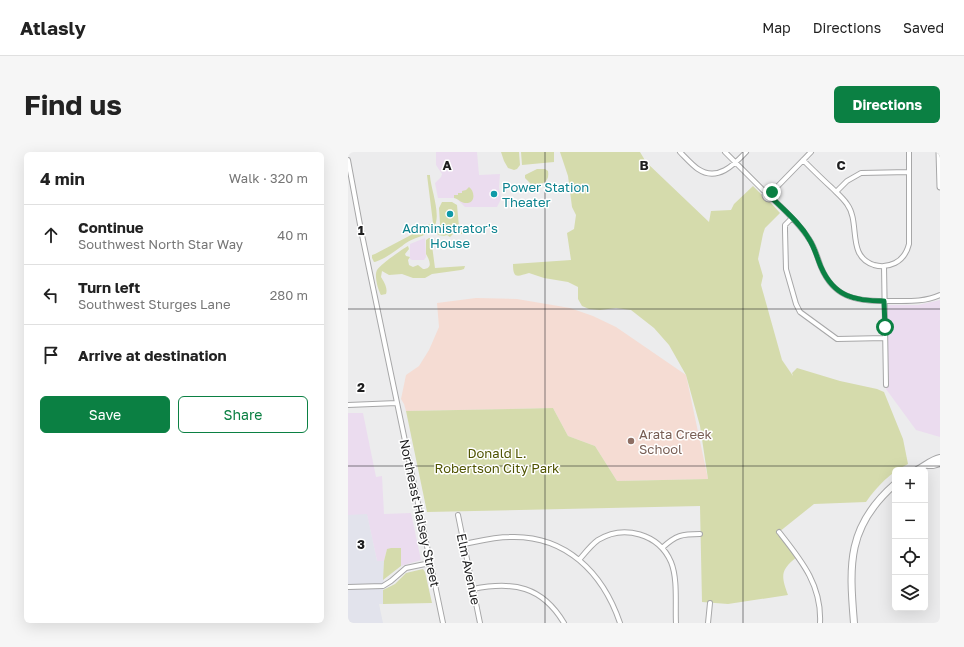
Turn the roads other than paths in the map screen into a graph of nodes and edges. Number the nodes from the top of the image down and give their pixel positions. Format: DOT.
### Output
graph roads {
  1 [pos="680,152"];
  2 [pos="725,152"];
  3 [pos="746,152"];
  4 [pos="811,152"];
  5 [pos="909,152"];
  6 [pos="939,152"];
  7 [pos="348,160"];
  8 [pos="803,160"];
  9 [pos="736,163"];
  10 [pos="909,172"];
  11 [pos="940,188"];
  12 [pos="765,192"];
  13 [pos="772,192"];
  14 [pos="836,192"];
  15 [pos="772,198"];
  16 [pos="792,218"];
  17 [pos="884,266"];
  18 [pos="940,295"];
  19 [pos="884,301"];
  20 [pos="885,338"];
  21 [pos="886,385"];
  22 [pos="397,403"];
  23 [pos="348,406"];
  24 [pos="940,458"];
  25 [pos="940,463"];
  26 [pos="928,465"];
  27 [pos="924,467"];
  28 [pos="892,487"];
  29 [pos="458,515"];
  30 [pos="779,532"];
  31 [pos="700,534"];
  32 [pos="464,544"];
  33 [pos="662,548"];
  34 [pos="579,560"];
  35 [pos="430,562"];
  36 [pos="348,586"];
  37 [pos="473,589"];
  38 [pos="710,603"];
  39 [pos="443,623"];
  40 [pos="480,623"];
  41 [pos="564,623"];
  42 [pos="620,623"];
  43 [pos="676,623"];
  44 [pos="708,623"];
  45 [pos="820,623"];
  46 [pos="854,623"];
  1 -- 9 [label="street"];
  2 -- 9 [label="street"];
  3 -- 9 [label="street"];
  4 -- 8 [label="street"];
  5 -- 10 [label="street"];
  6 -- 11 [label="main road"];
  7 -- 22 [label="street, Northeast Halsey Street"];
  8 -- 13 [label="street"];
  8 -- 14 [label="street"];
  9 -- 12 [label="street"];
  10 -- 14 [label="street"];
  10 -- 17 [label="street"];
  12 -- 13 [label="street"];
  12 -- 15 [label="street"];
  13 -- 15 [label="street"];
  14 -- 17 [label="street"];
  15 -- 16 [label="street"];
  16 -- 19 [label="street"];
  16 -- 20 [label="street"];
  17 -- 19 [label="street"];
  18 -- 19 [label="street"];
  19 -- 20 [label="street"];
  20 -- 21 [label="street"];
  22 -- 23 [label="street"];
  22 -- 35 [label="street, Northeast Halsey Street"];
  24 -- 26 [label="highway"];
  25 -- 26 [label="highway"];
  26 -- 27 [label="highway"];
  28 -- 46 [label="highway"];
  29 -- 32 [label="street, Elm Avenue"];
  30 -- 45 [label="street"];
  31 -- 33 [label="street"];
  32 -- 34 [label="street"];
  32 -- 37 [label="street, Elm Avenue"];
  33 -- 34 [label="street"];
  33 -- 43 [label="street"];
  34 -- 42 [label="street"];
  35 -- 36 [label="street"];
  35 -- 39 [label="street, Northeast Halsey Street"];
  37 -- 40 [label="street, Elm Avenue"];
  37 -- 41 [label="street"];
  38 -- 44 [label="street"];
}
